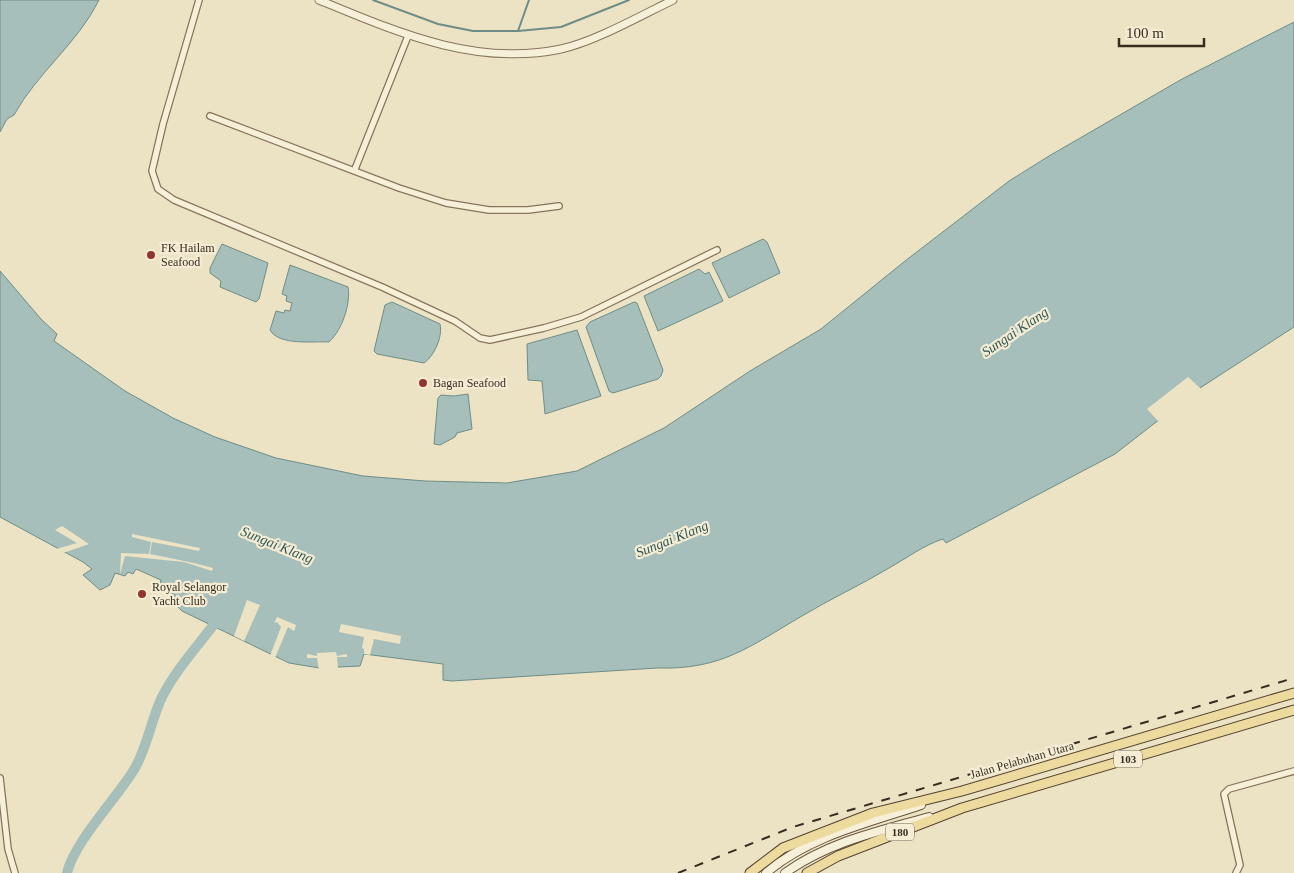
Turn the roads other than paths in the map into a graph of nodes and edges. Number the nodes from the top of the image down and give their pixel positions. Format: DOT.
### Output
graph roads {
  1 [pos="199,0"];
  2 [pos="319,0"];
  3 [pos="673,0"];
  4 [pos="408,36"];
  5 [pos="210,116"];
  6 [pos="355,170"];
  7 [pos="559,206"];
  8 [pos="717,250"];
  9 [pos="1294,694"];
  10 [pos="1294,710"];
  11 [pos="1294,771"];
  12 [pos="0,778"];
  13 [pos="962,791"];
  14 [pos="962,808"];
  15 [pos="15,873"];
  16 [pos="750,873"];
  17 [pos="766,873"];
  18 [pos="785,873"];
  19 [pos="806,873"];
  20 [pos="1236,873"];
  1 -- 8 [label="street"];
  2 -- 4 [label="street"];
  3 -- 4 [label="street"];
  4 -- 6 [label="street"];
  5 -- 6 [label="street"];
  6 -- 7 [label="street"];
  9 -- 13 [label="main road, Jalan Pelabuhan Utara / 103"];
  10 -- 14 [label="main road, 103"];
  11 -- 20 [label="street"];
  12 -- 15 [label="street"];
  13 -- 16 [label="main road, 180"];
  13 -- 17 [label="main road, Jalan Pelabuhan Utara / 103"];
  14 -- 18 [label="main road, 103"];
  14 -- 19 [label="main road, 180"];
}
